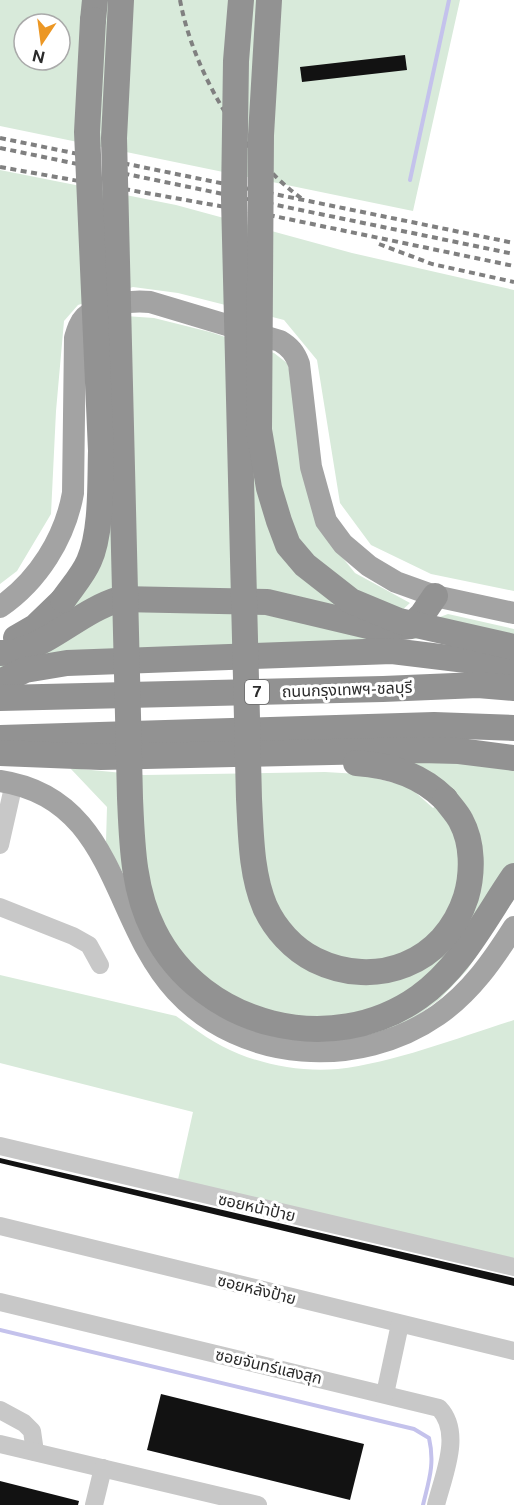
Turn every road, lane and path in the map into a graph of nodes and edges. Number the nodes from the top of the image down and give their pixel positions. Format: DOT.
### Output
graph roads {
  1 [pos="95,0"];
  2 [pos="121,0"];
  3 [pos="241,0"];
  4 [pos="269,0"];
  5 [pos="435,596"];
  6 [pos="0,607"];
  7 [pos="514,613"];
  8 [pos="514,644"];
  9 [pos="0,647"];
  10 [pos="392,651"];
  11 [pos="0,653"];
  12 [pos="514,666"];
  13 [pos="0,682"];
  14 [pos="514,688"];
  15 [pos="0,698"];
  16 [pos="514,728"];
  17 [pos="0,738"];
  18 [pos="0,753"];
  19 [pos="101,757"];
  20 [pos="514,758"];
  21 [pos="7,782"];
  22 [pos="0,845"];
  23 [pos="514,876"];
  24 [pos="0,907"];
  25 [pos="514,927"];
  26 [pos="100,965"];
  27 [pos="0,1146"];
  28 [pos="0,1226"];
  29 [pos="514,1267"];
  30 [pos="0,1302"];
  31 [pos="400,1324"];
  32 [pos="514,1351"];
  33 [pos="385,1394"];
  34 [pos="0,1410"];
  35 [pos="0,1444"];
  36 [pos="35,1452"];
  37 [pos="103,1468"];
  38 [pos="216,1500"];
  39 [pos="441,1504"];
  40 [pos="94,1505"];
  41 [pos="258,1505"];
  1 -- 9 [label="highway, bridge"];
  2 -- 23 [label="highway, bridge"];
  3 -- 19 [label="highway, bridge"];
  4 -- 8 [label="highway, bridge"];
  5 -- 6 [label="main road"];
  5 -- 7 [label="main road"];
  5 -- 11 [label="highway"];
  8 -- 10 [label="highway"];
  10 -- 12 [label="highway"];
  10 -- 13 [label="highway"];
  14 -- 15 [label="highway, ถนนกรุงเทพฯ-ชลบุรี / 7"];
  16 -- 17 [label="highway"];
  18 -- 19 [label="highway"];
  19 -- 20 [label="highway"];
  21 -- 22 [label="street"];
  21 -- 25 [label="main road"];
  24 -- 26 [label="street"];
  27 -- 29 [label="street, ซอยหน้าป้าย"];
  28 -- 31 [label="street, ซอยหลังป้าย"];
  30 -- 33 [label="street, ซอยจันทร์แสงสุก"];
  31 -- 32 [label="street, ซอยหลังป้าย"];
  31 -- 33 [label="street"];
  33 -- 39 [label="street, ซอยจันทร์แสงสุก"];
  34 -- 36 [label="street"];
  35 -- 36 [label="street"];
  36 -- 37 [label="street"];
  37 -- 38 [label="street"];
  37 -- 40 [label="street"];
  38 -- 41 [label="street"];
}
